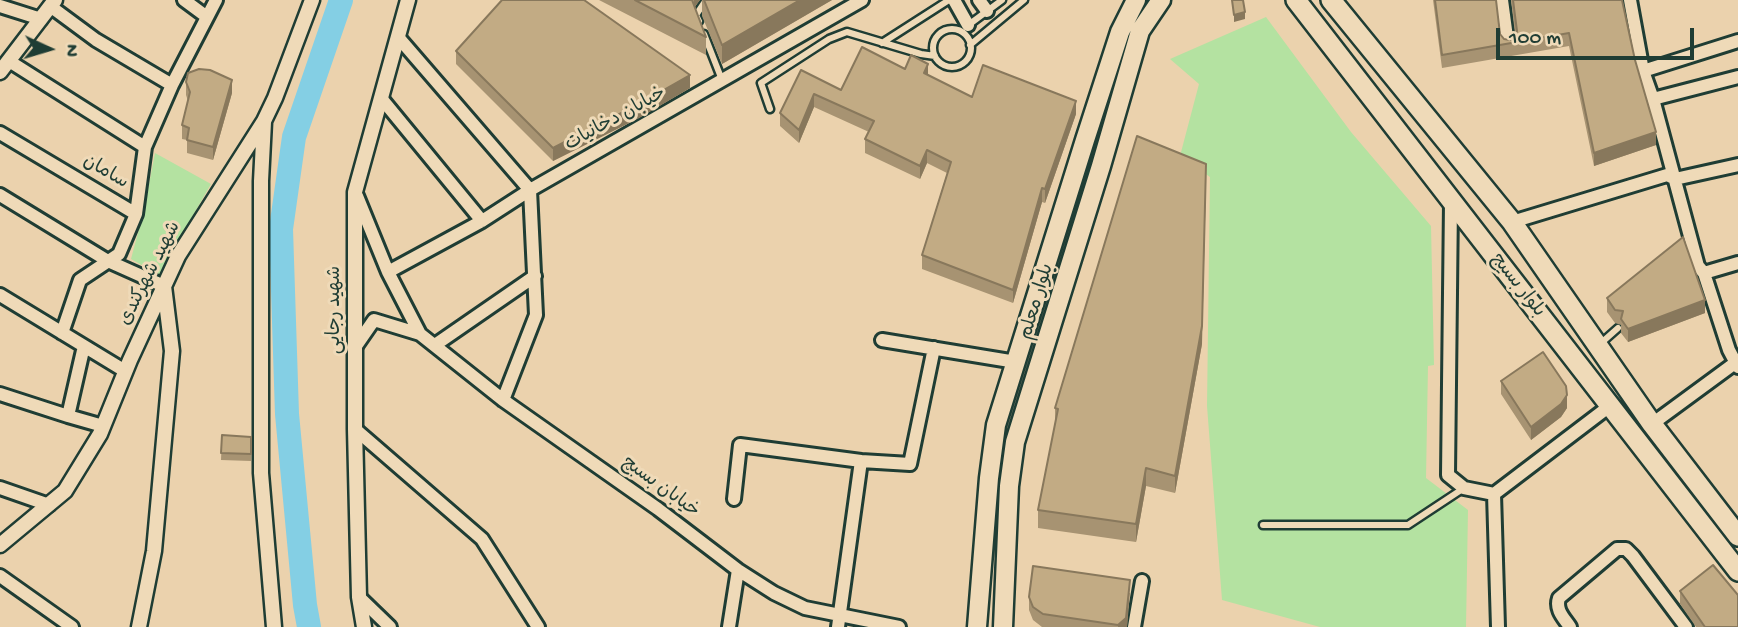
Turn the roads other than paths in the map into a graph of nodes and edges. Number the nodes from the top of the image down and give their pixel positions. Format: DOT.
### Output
graph roads {
  1 [pos="184,0"];
  2 [pos="216,0"];
  3 [pos="312,0"];
  4 [pos="408,0"];
  5 [pos="706,0"];
  6 [pos="862,0"];
  7 [pos="951,0"];
  8 [pos="979,0"];
  9 [pos="1002,0"];
  10 [pos="1024,0"];
  11 [pos="1136,0"];
  12 [pos="1161,0"];
  13 [pos="1296,0"];
  14 [pos="1331,0"];
  15 [pos="1502,0"];
  16 [pos="1630,0"];
  17 [pos="53,3"];
  18 [pos="0,6"];
  19 [pos="686,10"];
  20 [pos="986,11"];
  21 [pos="696,15"];
  22 [pos="207,17"];
  23 [pos="41,19"];
  24 [pos="964,28"];
  25 [pos="398,37"];
  26 [pos="1738,41"];
  27 [pos="882,43"];
  28 [pos="970,45"];
  29 [pos="1508,45"];
  30 [pos="935,56"];
  31 [pos="5,67"];
  32 [pos="1643,71"];
  33 [pos="1738,77"];
  34 [pos="723,81"];
  35 [pos="172,85"];
  36 [pos="381,98"];
  37 [pos="1653,99"];
  38 [pos="770,109"];
  39 [pos="264,121"];
  40 [pos="0,134"];
  41 [pos="145,147"];
  42 [pos="1738,165"];
  43 [pos="1675,179"];
  44 [pos="530,190"];
  45 [pos="355,192"];
  46 [pos="0,195"];
  47 [pos="1451,202"];
  48 [pos="136,214"];
  49 [pos="482,221"];
  50 [pos="1511,222"];
  51 [pos="108,261"];
  52 [pos="1738,263"];
  53 [pos="388,272"];
  54 [pos="1704,274"];
  55 [pos="535,276"];
  56 [pos="164,286"];
  57 [pos="0,295"];
  58 [pos="1618,328"];
  59 [pos="62,333"];
  60 [pos="420,334"];
  61 [pos="882,340"];
  62 [pos="435,345"];
  63 [pos="84,346"];
  64 [pos="356,346"];
  65 [pos="934,348"];
  66 [pos="1596,348"];
  67 [pos="1016,362"];
  68 [pos="1737,365"];
  69 [pos="125,371"];
  70 [pos="0,394"];
  71 [pos="503,400"];
  72 [pos="1611,405"];
  73 [pos="68,416"];
  74 [pos="1652,424"];
  75 [pos="103,426"];
  76 [pos="355,429"];
  77 [pos="861,461"];
  78 [pos="0,488"];
  79 [pos="1464,488"];
  80 [pos="1494,494"];
  81 [pos="734,499"];
  82 [pos="49,505"];
  83 [pos="1263,525"];
  84 [pos="1738,536"];
  85 [pos="0,545"];
  86 [pos="738,570"];
  87 [pos="1738,571"];
  88 [pos="0,576"];
  89 [pos="1142,581"];
  90 [pos="359,597"];
  91 [pos="838,621"];
  92 [pos="72,627"];
  93 [pos="139,627"];
  94 [pos="274,627"];
  95 [pos="364,627"];
  96 [pos="390,627"];
  97 [pos="538,627"];
  98 [pos="729,627"];
  99 [pos="900,627"];
  100 [pos="977,627"];
  101 [pos="1003,627"];
  102 [pos="1134,627"];
  103 [pos="1498,627"];
  104 [pos="1570,627"];
  105 [pos="1686,627"];
  1 -- 22 [label="street"];
  2 -- 22 [label="street"];
  3 -- 39 [label="street, شهید شهرکندی"];
  4 -- 25 [label="street, شهید رجایی"];
  5 -- 21 [label="lane"];
  6 -- 34 [label="street, خیابان دخانیات"];
  7 -- 24 [label="street"];
  7 -- 27 [label="lane"];
  8 -- 20 [label="street"];
  9 -- 20 [label="lane"];
  10 -- 28 [label="lane"];
  11 -- 67 [label="main road, بلوار معلم"];
  12 -- 101 [label="main road, بلوار معلم"];
  13 -- 47 [label="main road, بلوار بسیج"];
  14 -- 50 [label="main road, بلوار بسیج"];
  15 -- 29 [label="street"];
  16 -- 32 [label="street"];
  17 -- 23 [label="street"];
  17 -- 35 [label="street"];
  18 -- 23 [label="street"];
  19 -- 21 [label="lane"];
  20 -- 24 [label="lane"];
  21 -- 34 [label="lane"];
  22 -- 35 [label="street"];
  23 -- 31 [label="street"];
  24 -- 28 [label="lane"];
  24 -- 30 [label="lane"];
  25 -- 36 [label="street, شهید رجایی"];
  25 -- 44 [label="street"];
  26 -- 32 [label="street"];
  27 -- 30 [label="lane"];
  27 -- 38 [label="lane"];
  28 -- 30 [label="lane"];
  31 -- 41 [label="street"];
  32 -- 37 [label="street"];
  33 -- 37 [label="street"];
  34 -- 44 [label="street, خیابان دخانیات"];
  35 -- 41 [label="street"];
  36 -- 45 [label="street, شهید رجایی"];
  36 -- 49 [label="street"];
  37 -- 43 [label="street"];
  39 -- 56 [label="street, شهید شهرکندی"];
  39 -- 94 [label="street"];
  40 -- 48 [label="street, سامان"];
  41 -- 48 [label="street"];
  42 -- 43 [label="street"];
  43 -- 50 [label="street"];
  43 -- 54 [label="street"];
  44 -- 49 [label="street, خیابان دخانیات"];
  44 -- 55 [label="street"];
  45 -- 53 [label="street"];
  45 -- 64 [label="street, شهید رجایی"];
  46 -- 51 [label="street"];
  47 -- 72 [label="main road, بلوار بسیج"];
  47 -- 79 [label="street"];
  48 -- 51 [label="street, سامان"];
  49 -- 53 [label="street, خیابان دخانیات"];
  50 -- 66 [label="main road, بلوار بسیج"];
  51 -- 56 [label="street"];
  51 -- 59 [label="street, سامان"];
  52 -- 54 [label="street"];
  53 -- 60 [label="street"];
  54 -- 68 [label="street"];
  55 -- 62 [label="street"];
  55 -- 71 [label="street"];
  56 -- 69 [label="street, شهید شهرکندی"];
  56 -- 93 [label="street"];
  57 -- 59 [label="street"];
  58 -- 66 [label="lane"];
  59 -- 63 [label="street"];
  60 -- 62 [label="street, خیابان بسبچ"];
  60 -- 64 [label="street"];
  61 -- 65 [label="street"];
  62 -- 71 [label="street, خیابان بسبچ"];
  63 -- 69 [label="street"];
  63 -- 73 [label="street"];
  64 -- 76 [label="street, شهید رجایی"];
  65 -- 67 [label="street"];
  65 -- 77 [label="street"];
  66 -- 74 [label="main road, بلوار بسیج"];
  67 -- 100 [label="main road, بلوار معلم"];
  68 -- 74 [label="street"];
  69 -- 75 [label="street, شهید شهرکندی"];
  70 -- 73 [label="street"];
  71 -- 86 [label="street, خیابان بسبچ"];
  72 -- 80 [label="street"];
  72 -- 87 [label="main road, بلوار بسیج"];
  73 -- 75 [label="street"];
  74 -- 84 [label="main road, بلوار بسیج"];
  75 -- 82 [label="street, شهید شهرکندی"];
  76 -- 90 [label="street, شهید رجایی"];
  76 -- 97 [label="street"];
  77 -- 81 [label="street"];
  77 -- 91 [label="street"];
  78 -- 82 [label="street"];
  79 -- 80 [label="street"];
  79 -- 83 [label="lane"];
  80 -- 103 [label="street"];
  82 -- 85 [label="street, شهید شهرکندی"];
  86 -- 91 [label="street, خیابان بسبچ"];
  86 -- 98 [label="street"];
  88 -- 92 [label="street"];
  89 -- 102 [label="street"];
  90 -- 95 [label="street, شهید رجایی"];
  90 -- 96 [label="street"];
  91 -- 99 [label="street, خیابان بسبچ"];
  104 -- 105 [label="street"];
}
